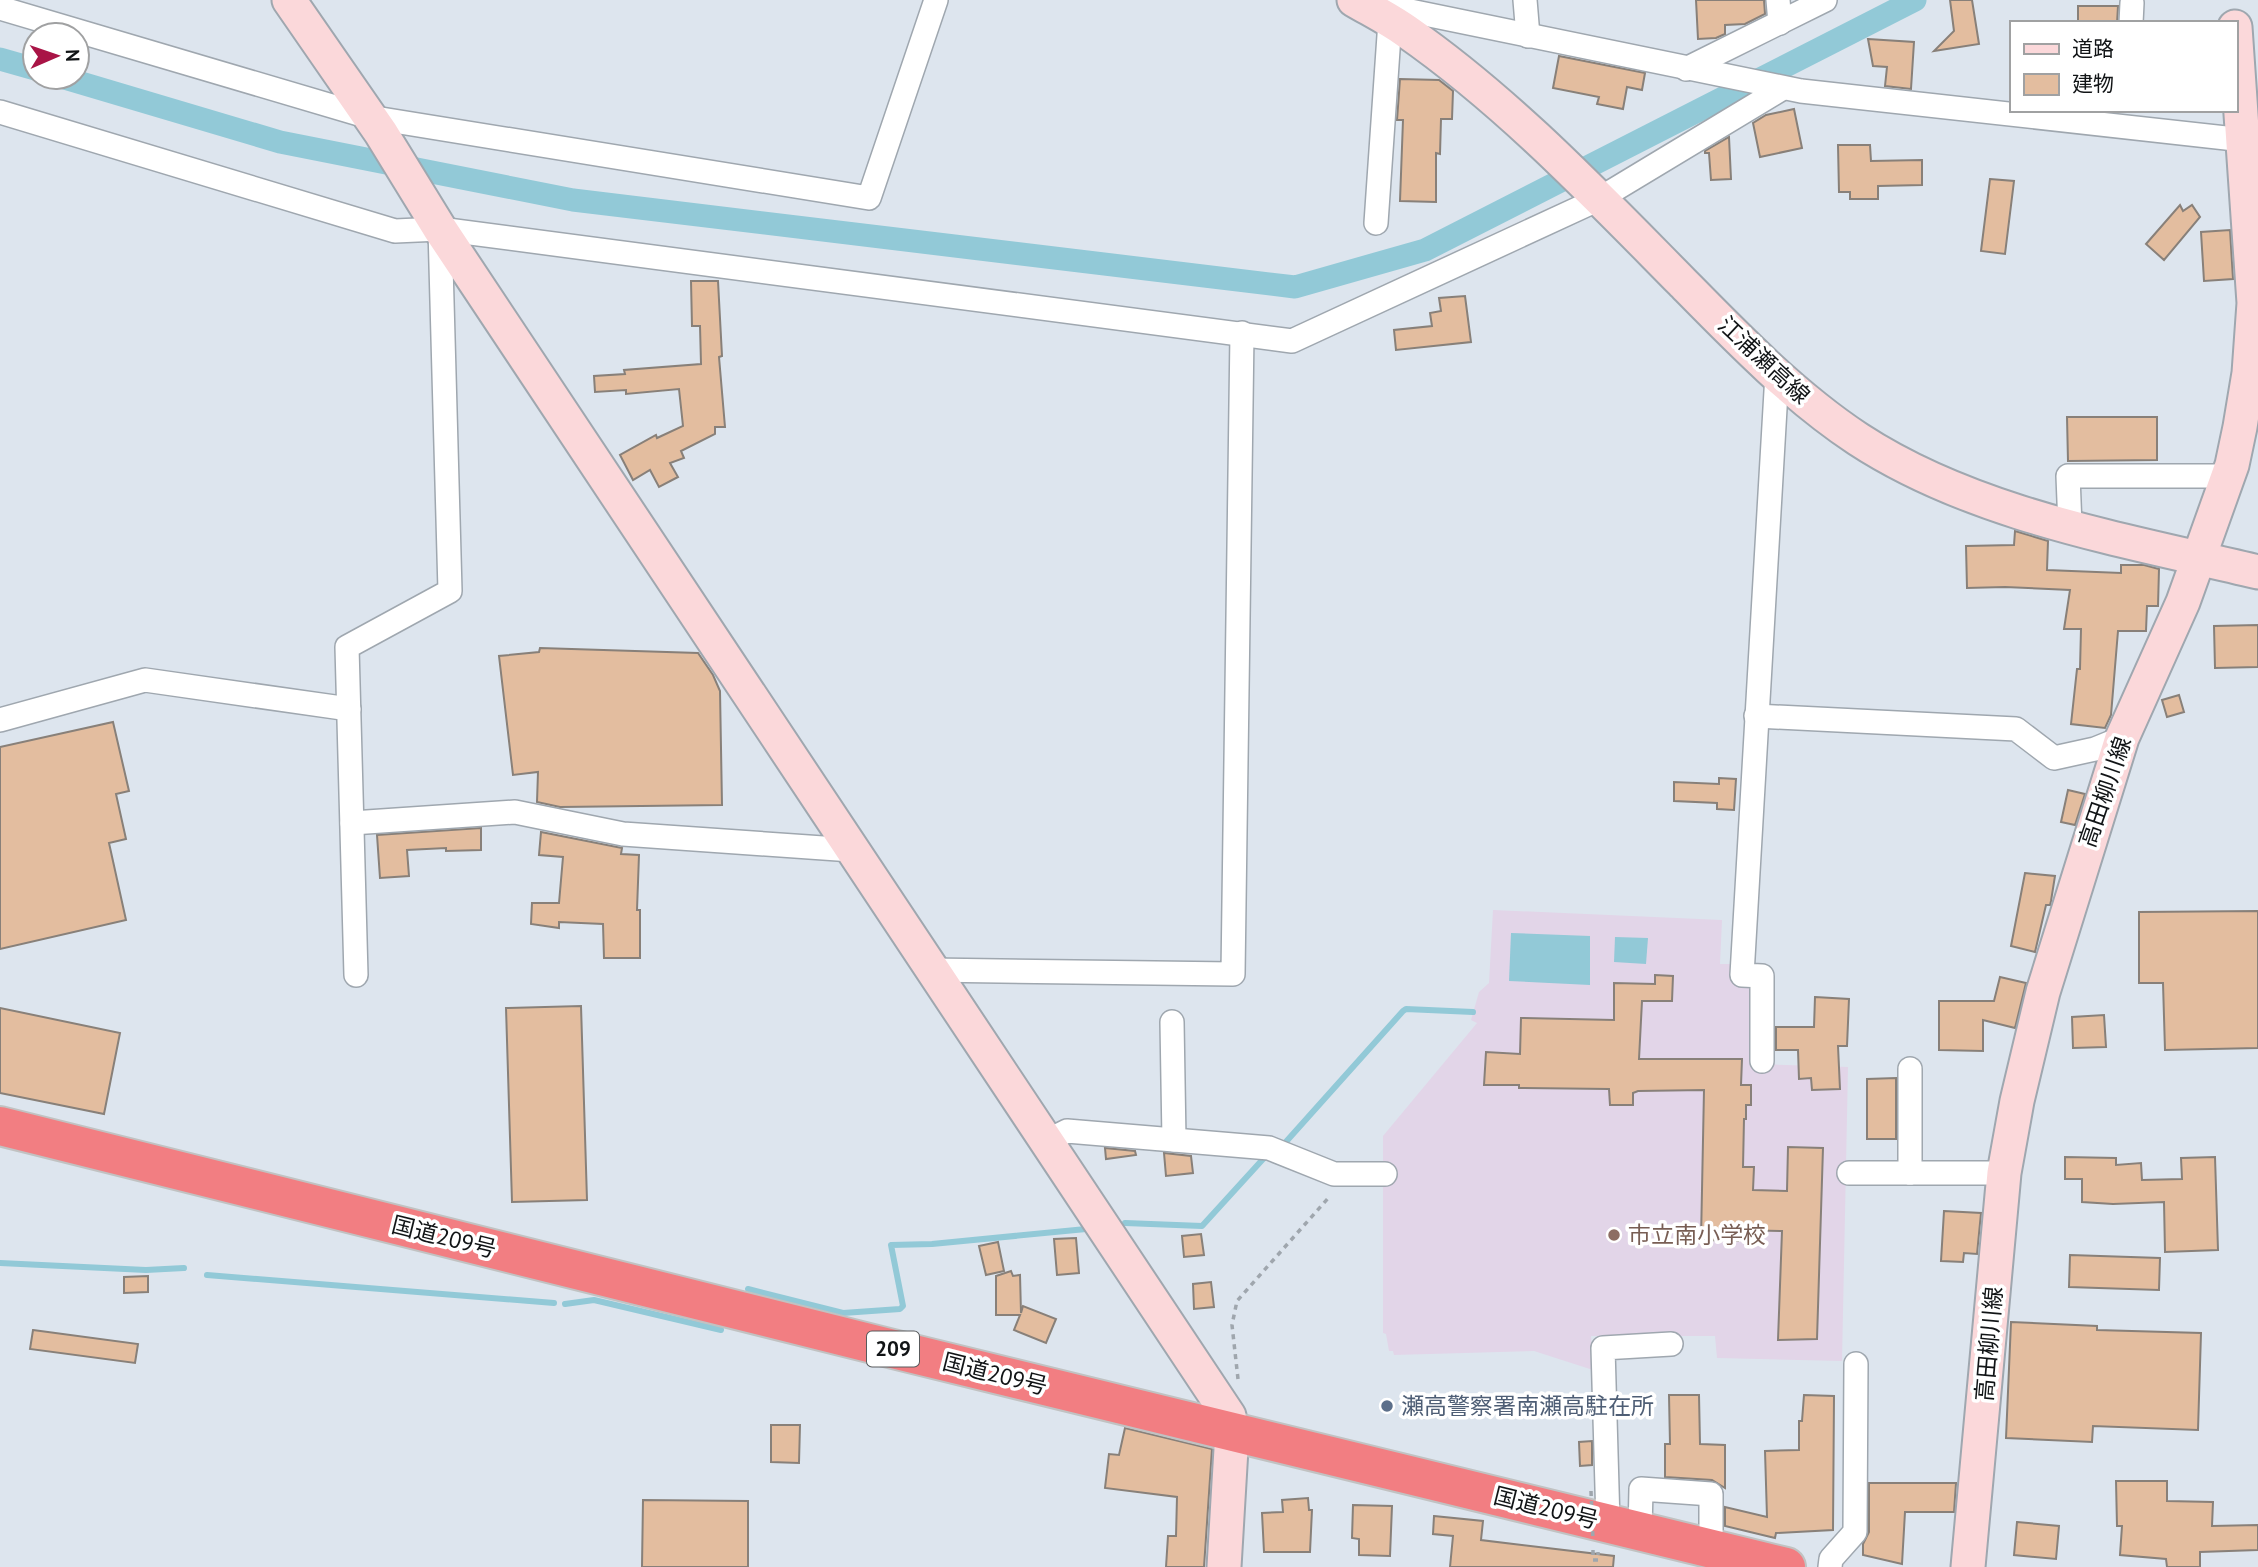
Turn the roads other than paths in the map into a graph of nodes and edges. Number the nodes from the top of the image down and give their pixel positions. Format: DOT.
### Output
graph roads {
  1 [pos="289,0"];
  2 [pos="936,0"];
  3 [pos="1355,0"];
  4 [pos="1525,0"];
  5 [pos="1825,0"];
  6 [pos="2233,0"];
  7 [pos="0,8"];
  8 [pos="1779,11"];
  9 [pos="1390,21"];
  10 [pos="2235,21"];
  11 [pos="1528,36"];
  12 [pos="2237,51"];
  13 [pos="1696,71"];
  14 [pos="1792,89"];
  15 [pos="2010,109"];
  16 [pos="0,112"];
  17 [pos="2047,112"];
  18 [pos="2125,119"];
  19 [pos="375,125"];
  20 [pos="2244,140"];
  21 [pos="1593,193"];
  22 [pos="434,221"];
  23 [pos="1376,223"];
  24 [pos="2256,304"];
  25 [pos="1242,333"];
  26 [pos="1777,374"];
  27 [pos="2228,476"];
  28 [pos="2070,526"];
  29 [pos="2200,558"];
  30 [pos="2258,572"];
  31 [pos="349,709"];
  32 [pos="1756,716"];
  33 [pos="0,720"];
  34 [pos="2122,738"];
  35 [pos="352,823"];
  36 [pos="852,850"];
  37 [pos="930,970"];
  38 [pos="356,975"];
  39 [pos="1172,1022"];
  40 [pos="1762,1061"];
  41 [pos="1910,1069"];
  42 [pos="0,1126"];
  43 [pos="1174,1140"];
  44 [pos="1045,1142"];
  45 [pos="1849,1173"];
  46 [pos="1910,1173"];
  47 [pos="2004,1173"];
  48 [pos="1385,1174"];
  49 [pos="1671,1344"];
  50 [pos="1856,1364"];
  51 [pos="1232,1432"];
  52 [pos="1608,1521"];
  53 [pos="1711,1548"];
  54 [pos="1224,1567"];
  55 [pos="1786,1567"];
  56 [pos="1830,1567"];
  57 [pos="1968,1567"];
  1 -- 19 [label="main road"];
  2 -- 19 [label="street"];
  3 -- 9 [label="main road, 江浦瀬高線"];
  3 -- 11 [label="street"];
  4 -- 11 [label="street"];
  5 -- 8 [label="street"];
  6 -- 10 [label="main road, 高田柳川線"];
  7 -- 19 [label="street"];
  8 -- 13 [label="street"];
  9 -- 21 [label="main road, 江浦瀬高線"];
  9 -- 23 [label="street"];
  11 -- 13 [label="street"];
  12 -- 20 [label="main road, 高田柳川線"];
  13 -- 14 [label="street"];
  14 -- 15 [label="street"];
  14 -- 21 [label="street"];
  16 -- 22 [label="street"];
  17 -- 18 [label="street"];
  18 -- 20 [label="street"];
  19 -- 22 [label="main road"];
  20 -- 24 [label="main road, 高田柳川線"];
  21 -- 25 [label="street"];
  21 -- 26 [label="main road, 江浦瀬高線"];
  22 -- 25 [label="street"];
  22 -- 31 [label="street"];
  22 -- 36 [label="main road"];
  24 -- 27 [label="main road, 高田柳川線"];
  25 -- 37 [label="street"];
  26 -- 28 [label="main road, 江浦瀬高線"];
  26 -- 32 [label="street"];
  27 -- 28 [label="street"];
  27 -- 29 [label="main road, 高田柳川線"];
  28 -- 29 [label="main road, 江浦瀬高線"];
  29 -- 30 [label="main road, 江浦瀬高線"];
  29 -- 34 [label="main road, 高田柳川線"];
  31 -- 33 [label="street"];
  31 -- 35 [label="street"];
  32 -- 34 [label="street"];
  32 -- 40 [label="street"];
  34 -- 47 [label="main road, 高田柳川線"];
  35 -- 36 [label="street"];
  35 -- 38 [label="street"];
  36 -- 37 [label="main road"];
  37 -- 44 [label="main road"];
  39 -- 43 [label="street"];
  41 -- 46 [label="street"];
  42 -- 51 [label="highway, 国道209号 / 209"];
  43 -- 44 [label="street"];
  43 -- 48 [label="street"];
  44 -- 51 [label="main road"];
  45 -- 46 [label="street"];
  46 -- 47 [label="street"];
  47 -- 57 [label="main road, 高田柳川線"];
  49 -- 52 [label="street"];
  50 -- 56 [label="street"];
  51 -- 52 [label="highway, 国道209号 / 209"];
  51 -- 54 [label="main road"];
  52 -- 53 [label="highway, 国道209号 / 209"];
  52 -- 53 [label="street"];
  53 -- 55 [label="highway, 国道209号 / 209"];
}
